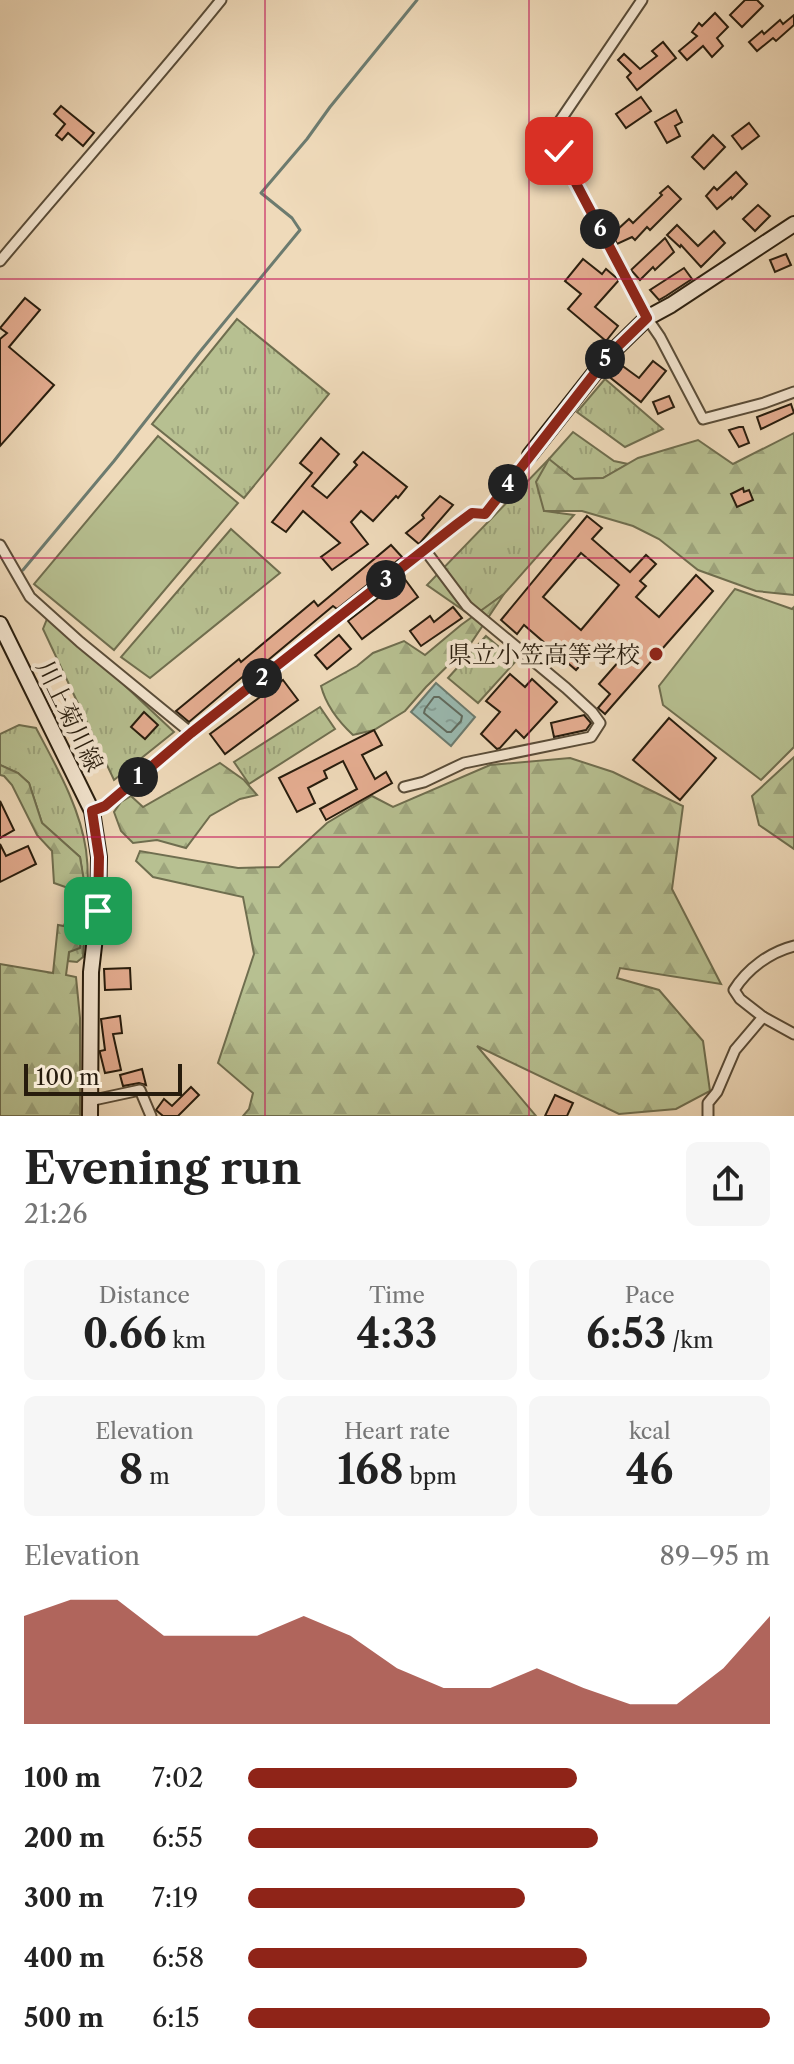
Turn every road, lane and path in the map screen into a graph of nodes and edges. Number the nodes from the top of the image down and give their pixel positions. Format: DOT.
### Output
graph roads {
  1 [pos="221,0"];
  2 [pos="642,0"];
  3 [pos="794,224"];
  4 [pos="0,261"];
  5 [pos="647,318"];
  6 [pos="794,392"];
  7 [pos="530,455"];
  8 [pos="0,545"];
  9 [pos="425,550"];
  10 [pos="0,624"];
  11 [pos="191,733"];
  12 [pos="404,787"];
  13 [pos="92,811"];
  14 [pos="794,946"];
  15 [pos="763,1017"];
  16 [pos="794,1034"];
  17 [pos="89,1108"];
  18 [pos="151,1116"];
  19 [pos="708,1116"];
  1 -- 4 [label="street"];
  2 -- 5 [label="street"];
  3 -- 5 [label="main road"];
  5 -- 6 [label="street"];
  5 -- 7 [label="main road"];
  7 -- 9 [label="street"];
  8 -- 11 [label="street"];
  9 -- 11 [label="street"];
  9 -- 12 [label="street"];
  10 -- 13 [label="main road, 川上菊川線"];
  11 -- 13 [label="street"];
  13 -- 17 [label="main road, 川上菊川線"];
  14 -- 15 [label="street"];
  15 -- 16 [label="street"];
  15 -- 19 [label="street"];
  17 -- 18 [label="street"];
}
